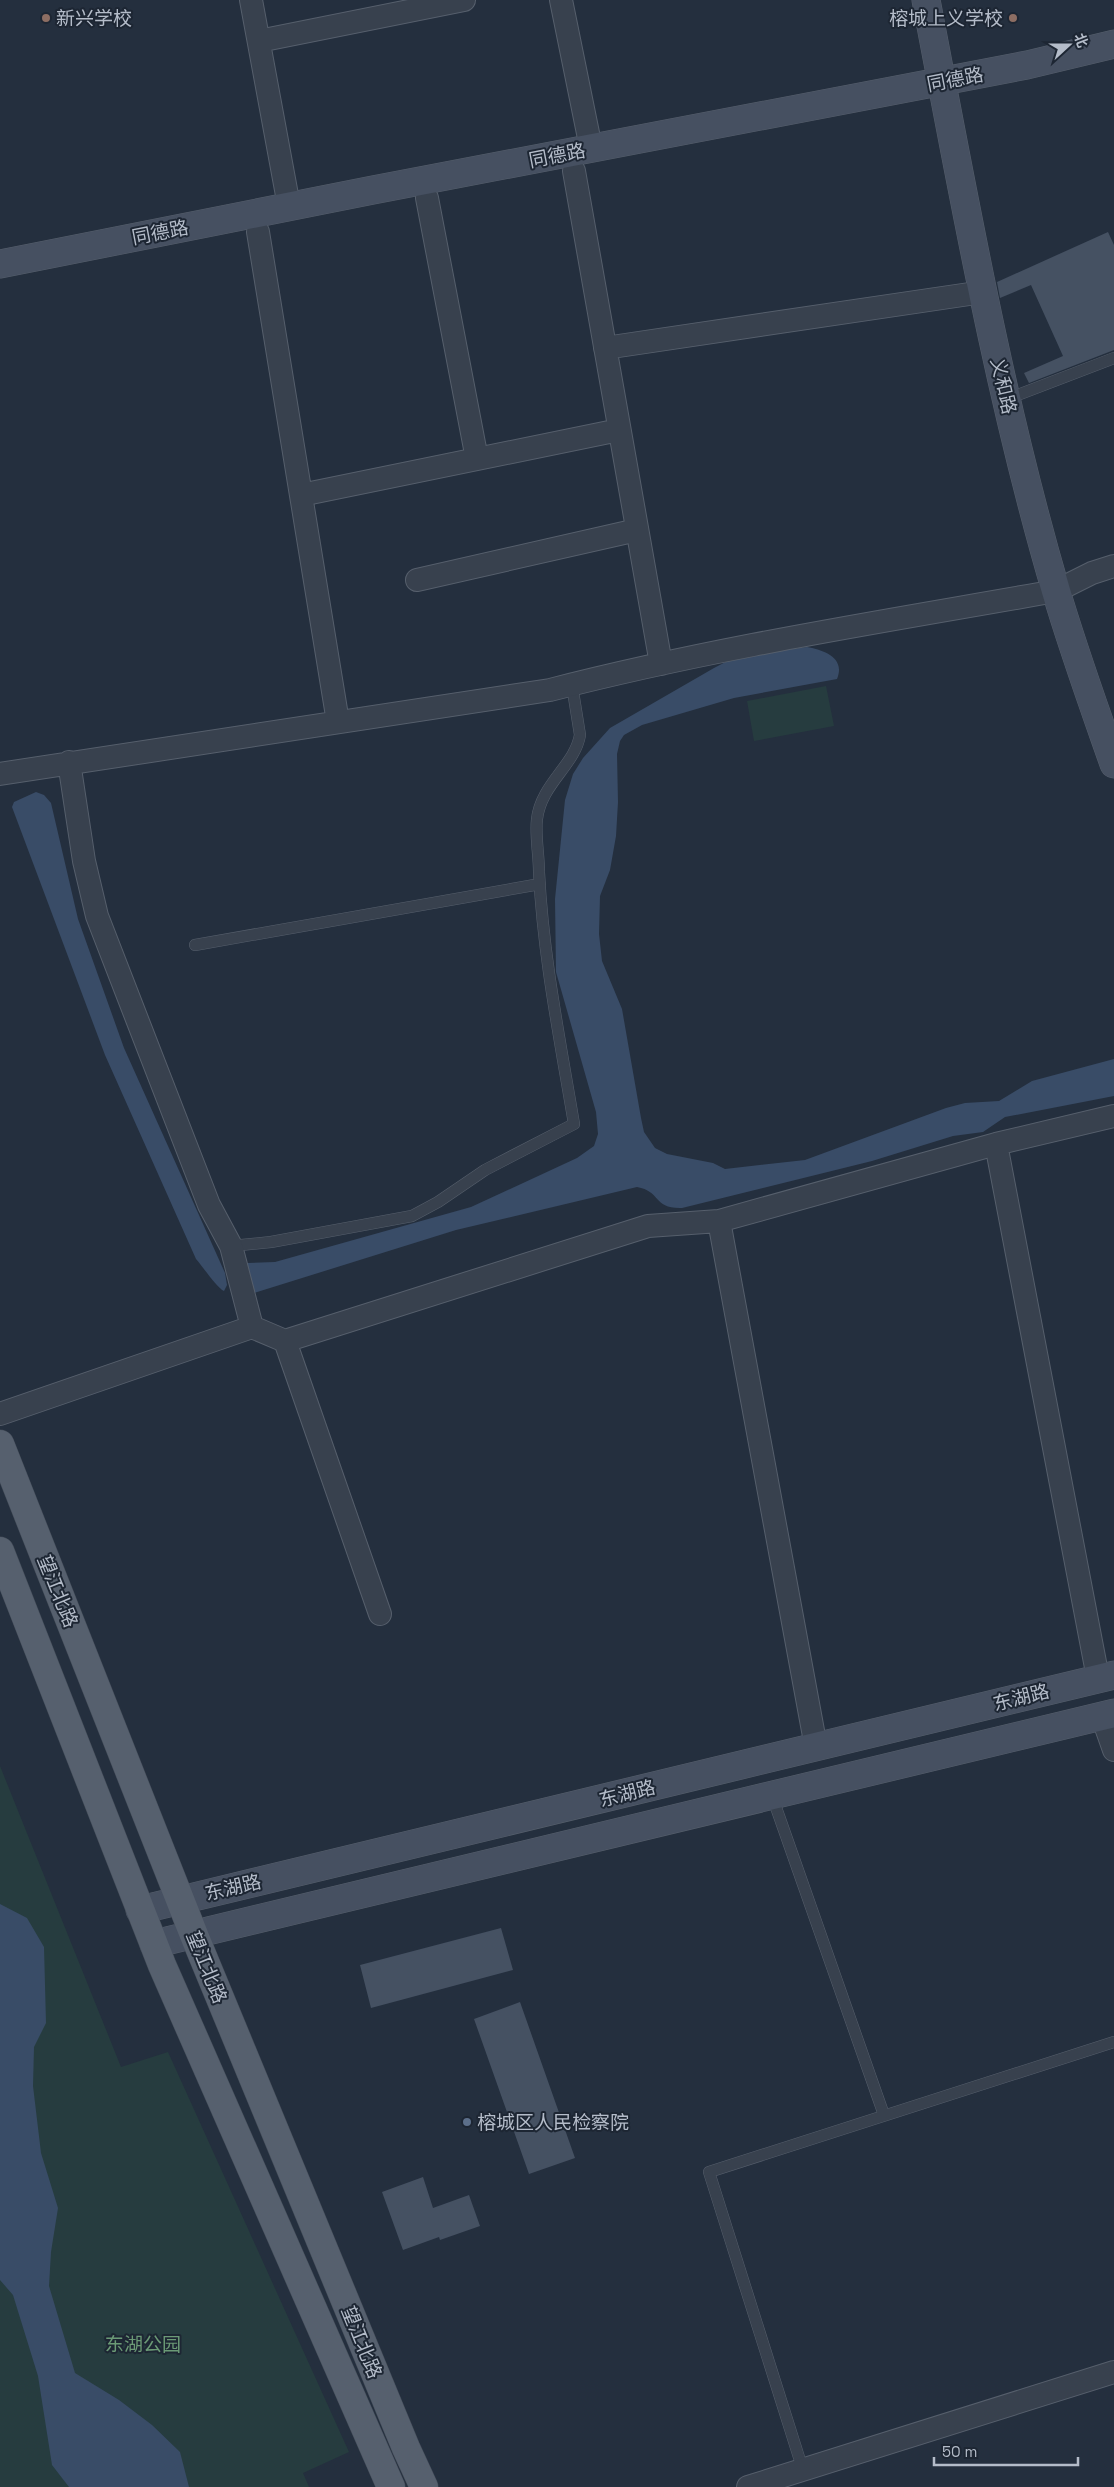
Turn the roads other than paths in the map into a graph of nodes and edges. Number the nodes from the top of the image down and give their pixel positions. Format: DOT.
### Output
graph roads {
  1 [pos="251,0"];
  2 [pos="464,0"];
  3 [pos="562,0"];
  4 [pos="926,0"];
  5 [pos="259,41"];
  6 [pos="1114,44"];
  7 [pos="1114,63"];
  8 [pos="944,91"];
  9 [pos="592,148"];
  10 [pos="574,171"];
  11 [pos="427,198"];
  12 [pos="289,206"];
  13 [pos="258,232"];
  14 [pos="0,264"];
  15 [pos="0,283"];
  16 [pos="983,292"];
  17 [pos="605,348"];
  18 [pos="1114,358"];
  19 [pos="1007,399"];
  20 [pos="619,430"];
  21 [pos="477,459"];
  22 [pos="301,495"];
  23 [pos="637,530"];
  24 [pos="1114,566"];
  25 [pos="417,580"];
  26 [pos="1056,591"];
  27 [pos="661,664"];
  28 [pos="572,685"];
  29 [pos="338,722"];
  30 [pos="69,762"];
  31 [pos="1114,764"];
  32 [pos="0,774"];
  33 [pos="540,884"];
  34 [pos="195,945"];
  35 [pos="1114,1116"];
  36 [pos="996,1144"];
  37 [pos="719,1221"];
  38 [pos="231,1246"];
  39 [pos="252,1327"];
  40 [pos="285,1341"];
  41 [pos="0,1414"];
  42 [pos="0,1444"];
  43 [pos="0,1551"];
  44 [pos="380,1614"];
  45 [pos="1106,1677"];
  46 [pos="1108,1714"];
  47 [pos="816,1747"];
  48 [pos="1114,1750"];
  49 [pos="772,1796"];
  50 [pos="180,1900"];
  51 [pos="140,1910"];
  52 [pos="194,1935"];
  53 [pos="154,1944"];
  54 [pos="1114,2042"];
  55 [pos="884,2115"];
  56 [pos="1114,2372"];
  57 [pos="803,2470"];
  58 [pos="391,2487"];
  59 [pos="424,2487"];
  60 [pos="748,2487"];
  1 -- 5 [label="street"];
  2 -- 5 [label="street"];
  3 -- 9 [label="street"];
  4 -- 8 [label="main road, 义和路"];
  5 -- 12 [label="street"];
  6 -- 8 [label="main road, 同德路"];
  7 -- 8 [label="main road, 同德路"];
  8 -- 9 [label="main road, 同德路"];
  8 -- 10 [label="main road, 同德路"];
  8 -- 16 [label="main road, 义和路"];
  9 -- 12 [label="main road, 同德路"];
  10 -- 11 [label="main road, 同德路"];
  10 -- 17 [label="street"];
  11 -- 13 [label="main road, 同德路"];
  11 -- 21 [label="street"];
  12 -- 14 [label="main road, 同德路"];
  13 -- 15 [label="main road, 同德路"];
  13 -- 22 [label="street"];
  16 -- 17 [label="street"];
  16 -- 19 [label="main road, 义和路"];
  17 -- 20 [label="street"];
  18 -- 19 [label="lane"];
  19 -- 26 [label="main road, 义和路"];
  20 -- 21 [label="street"];
  20 -- 23 [label="street"];
  21 -- 22 [label="street"];
  22 -- 29 [label="street"];
  23 -- 25 [label="street"];
  23 -- 27 [label="street"];
  24 -- 26 [label="street"];
  26 -- 27 [label="street"];
  26 -- 31 [label="main road, 义和路"];
  27 -- 28 [label="street"];
  28 -- 29 [label="street"];
  28 -- 33 [label="lane"];
  29 -- 30 [label="street"];
  30 -- 32 [label="street"];
  30 -- 38 [label="street"];
  33 -- 34 [label="lane"];
  33 -- 38 [label="lane"];
  35 -- 36 [label="street"];
  36 -- 37 [label="street"];
  36 -- 45 [label="street"];
  37 -- 40 [label="street"];
  37 -- 47 [label="street"];
  38 -- 39 [label="street"];
  39 -- 40 [label="street"];
  39 -- 41 [label="street"];
  40 -- 44 [label="street"];
  42 -- 50 [label="main road, 望江北路"];
  43 -- 51 [label="main road, 望江北路"];
  45 -- 47 [label="main road, 东湖路"];
  46 -- 48 [label="street"];
  46 -- 49 [label="main road, 东湖路"];
  47 -- 50 [label="main road, 东湖路"];
  49 -- 52 [label="main road, 东湖路"];
  49 -- 55 [label="lane"];
  50 -- 51 [label="main road, 东湖路"];
  50 -- 52 [label="main road, 望江北路"];
  51 -- 53 [label="main road, 望江北路"];
  52 -- 53 [label="main road, 东湖路"];
  52 -- 59 [label="main road, 望江北路"];
  53 -- 58 [label="main road, 望江北路"];
  54 -- 55 [label="lane"];
  55 -- 57 [label="lane"];
  56 -- 57 [label="street"];
  57 -- 60 [label="street"];
}
